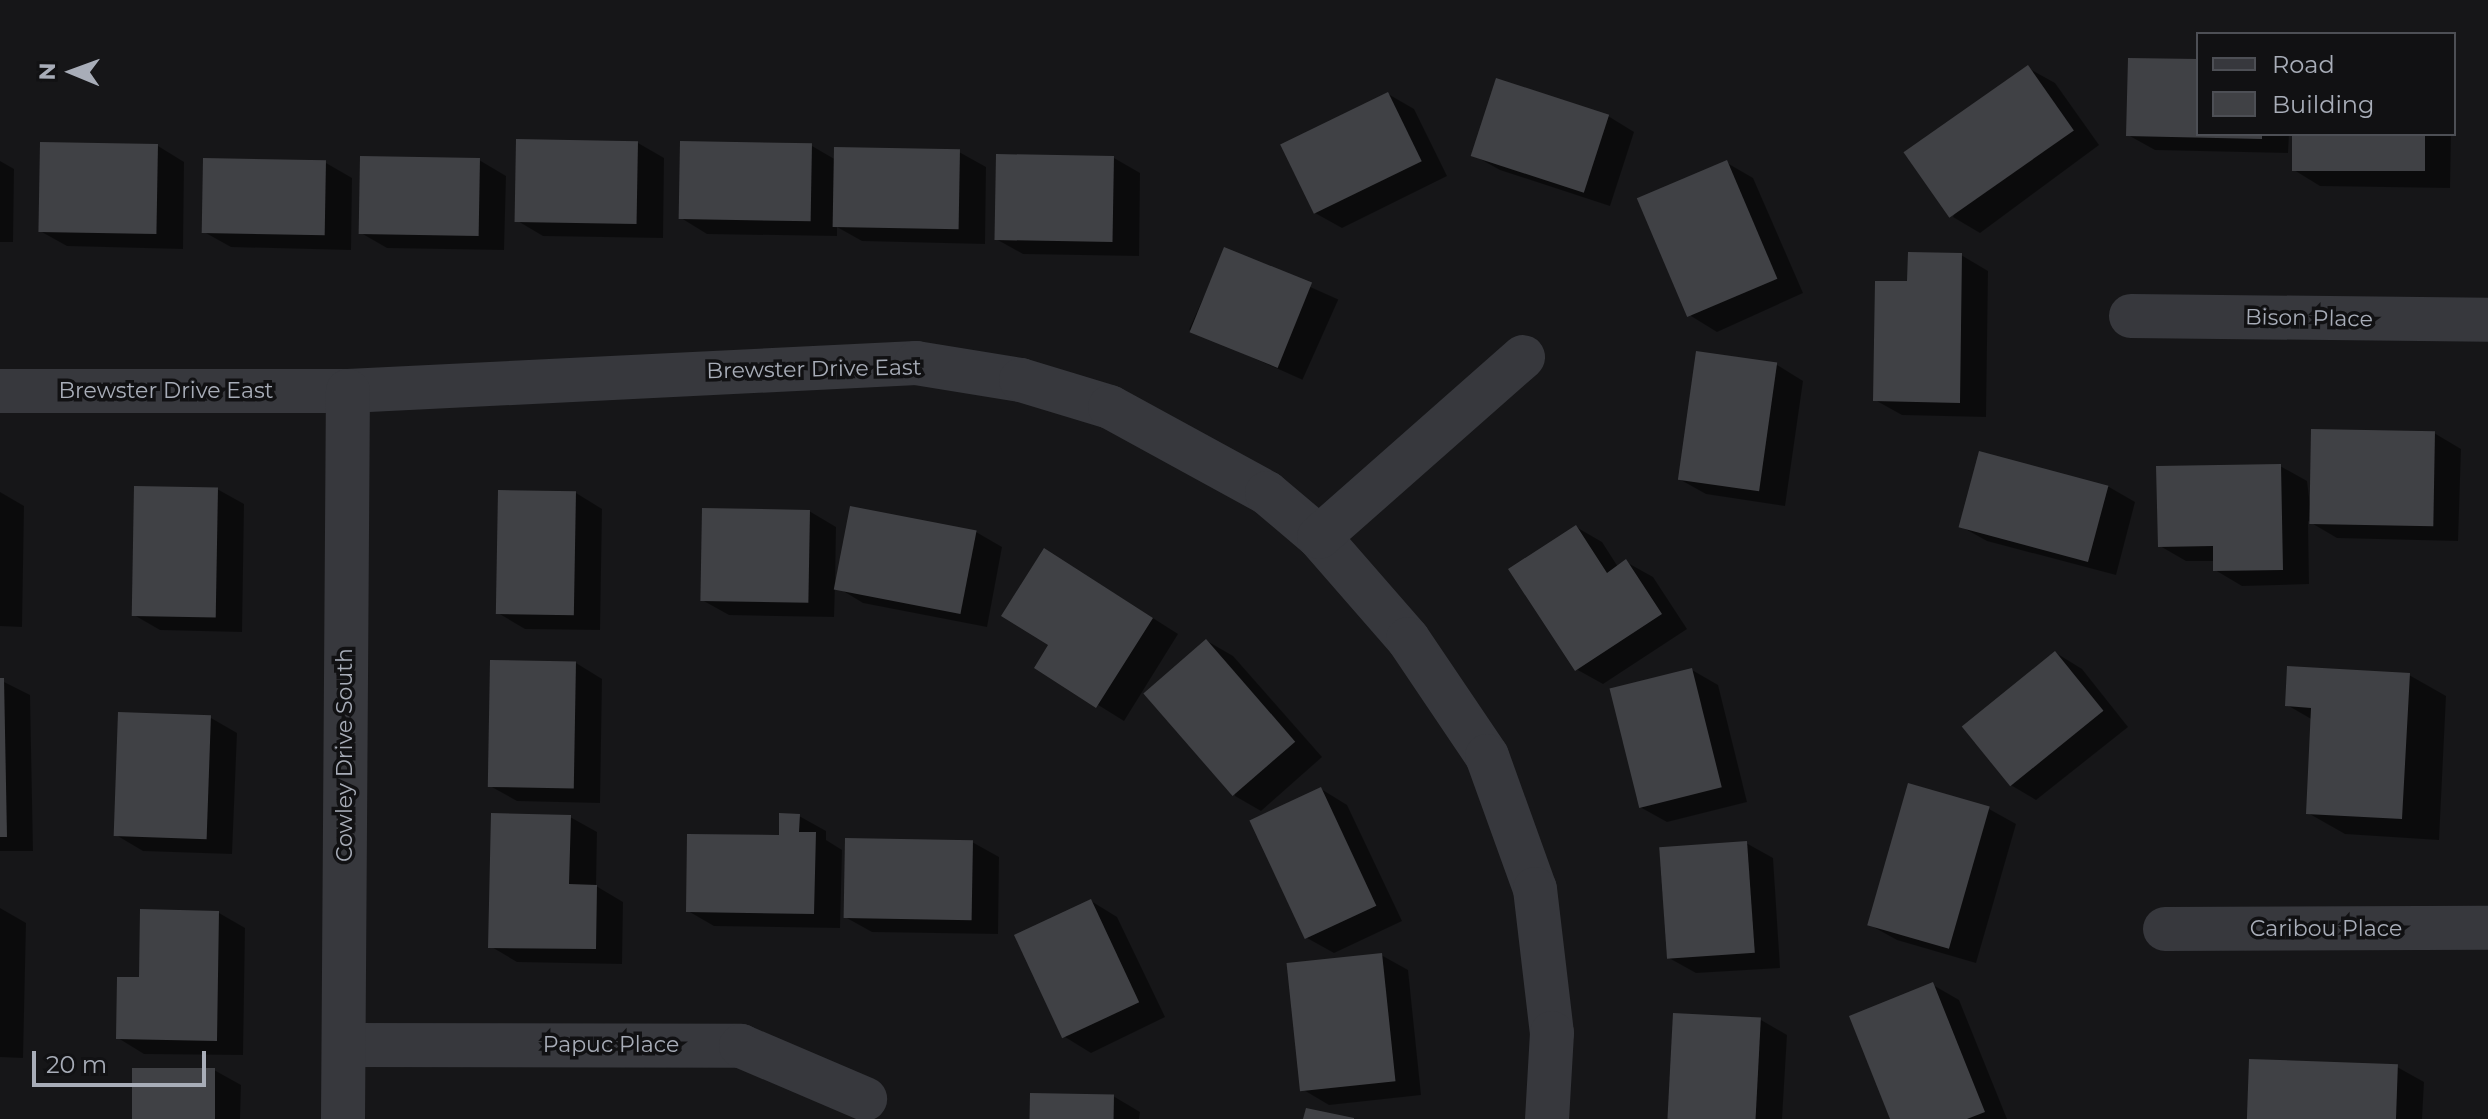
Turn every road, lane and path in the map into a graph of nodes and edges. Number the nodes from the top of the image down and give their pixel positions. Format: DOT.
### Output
graph roads {
  1 [pos="2131,316"];
  2 [pos="2488,320"];
  3 [pos="1523,357"];
  4 [pos="0,391"];
  5 [pos="348,391"];
  6 [pos="1319,537"];
  7 [pos="2488,928"];
  8 [pos="2165,929"];
  9 [pos="345,1045"];
  10 [pos="865,1099"];
  11 [pos="343,1119"];
  12 [pos="1547,1119"];
  1 -- 2 [label="street, Bison Place"];
  3 -- 6 [label="street"];
  4 -- 5 [label="street, Brewster Drive East"];
  5 -- 6 [label="street, Brewster Drive East"];
  5 -- 9 [label="street, Cowley Drive South"];
  6 -- 12 [label="street, Brewster Drive East"];
  7 -- 8 [label="street, Caribou Place"];
  9 -- 10 [label="street, Papuc Place"];
  9 -- 11 [label="street, Cowley Drive South"];
}
